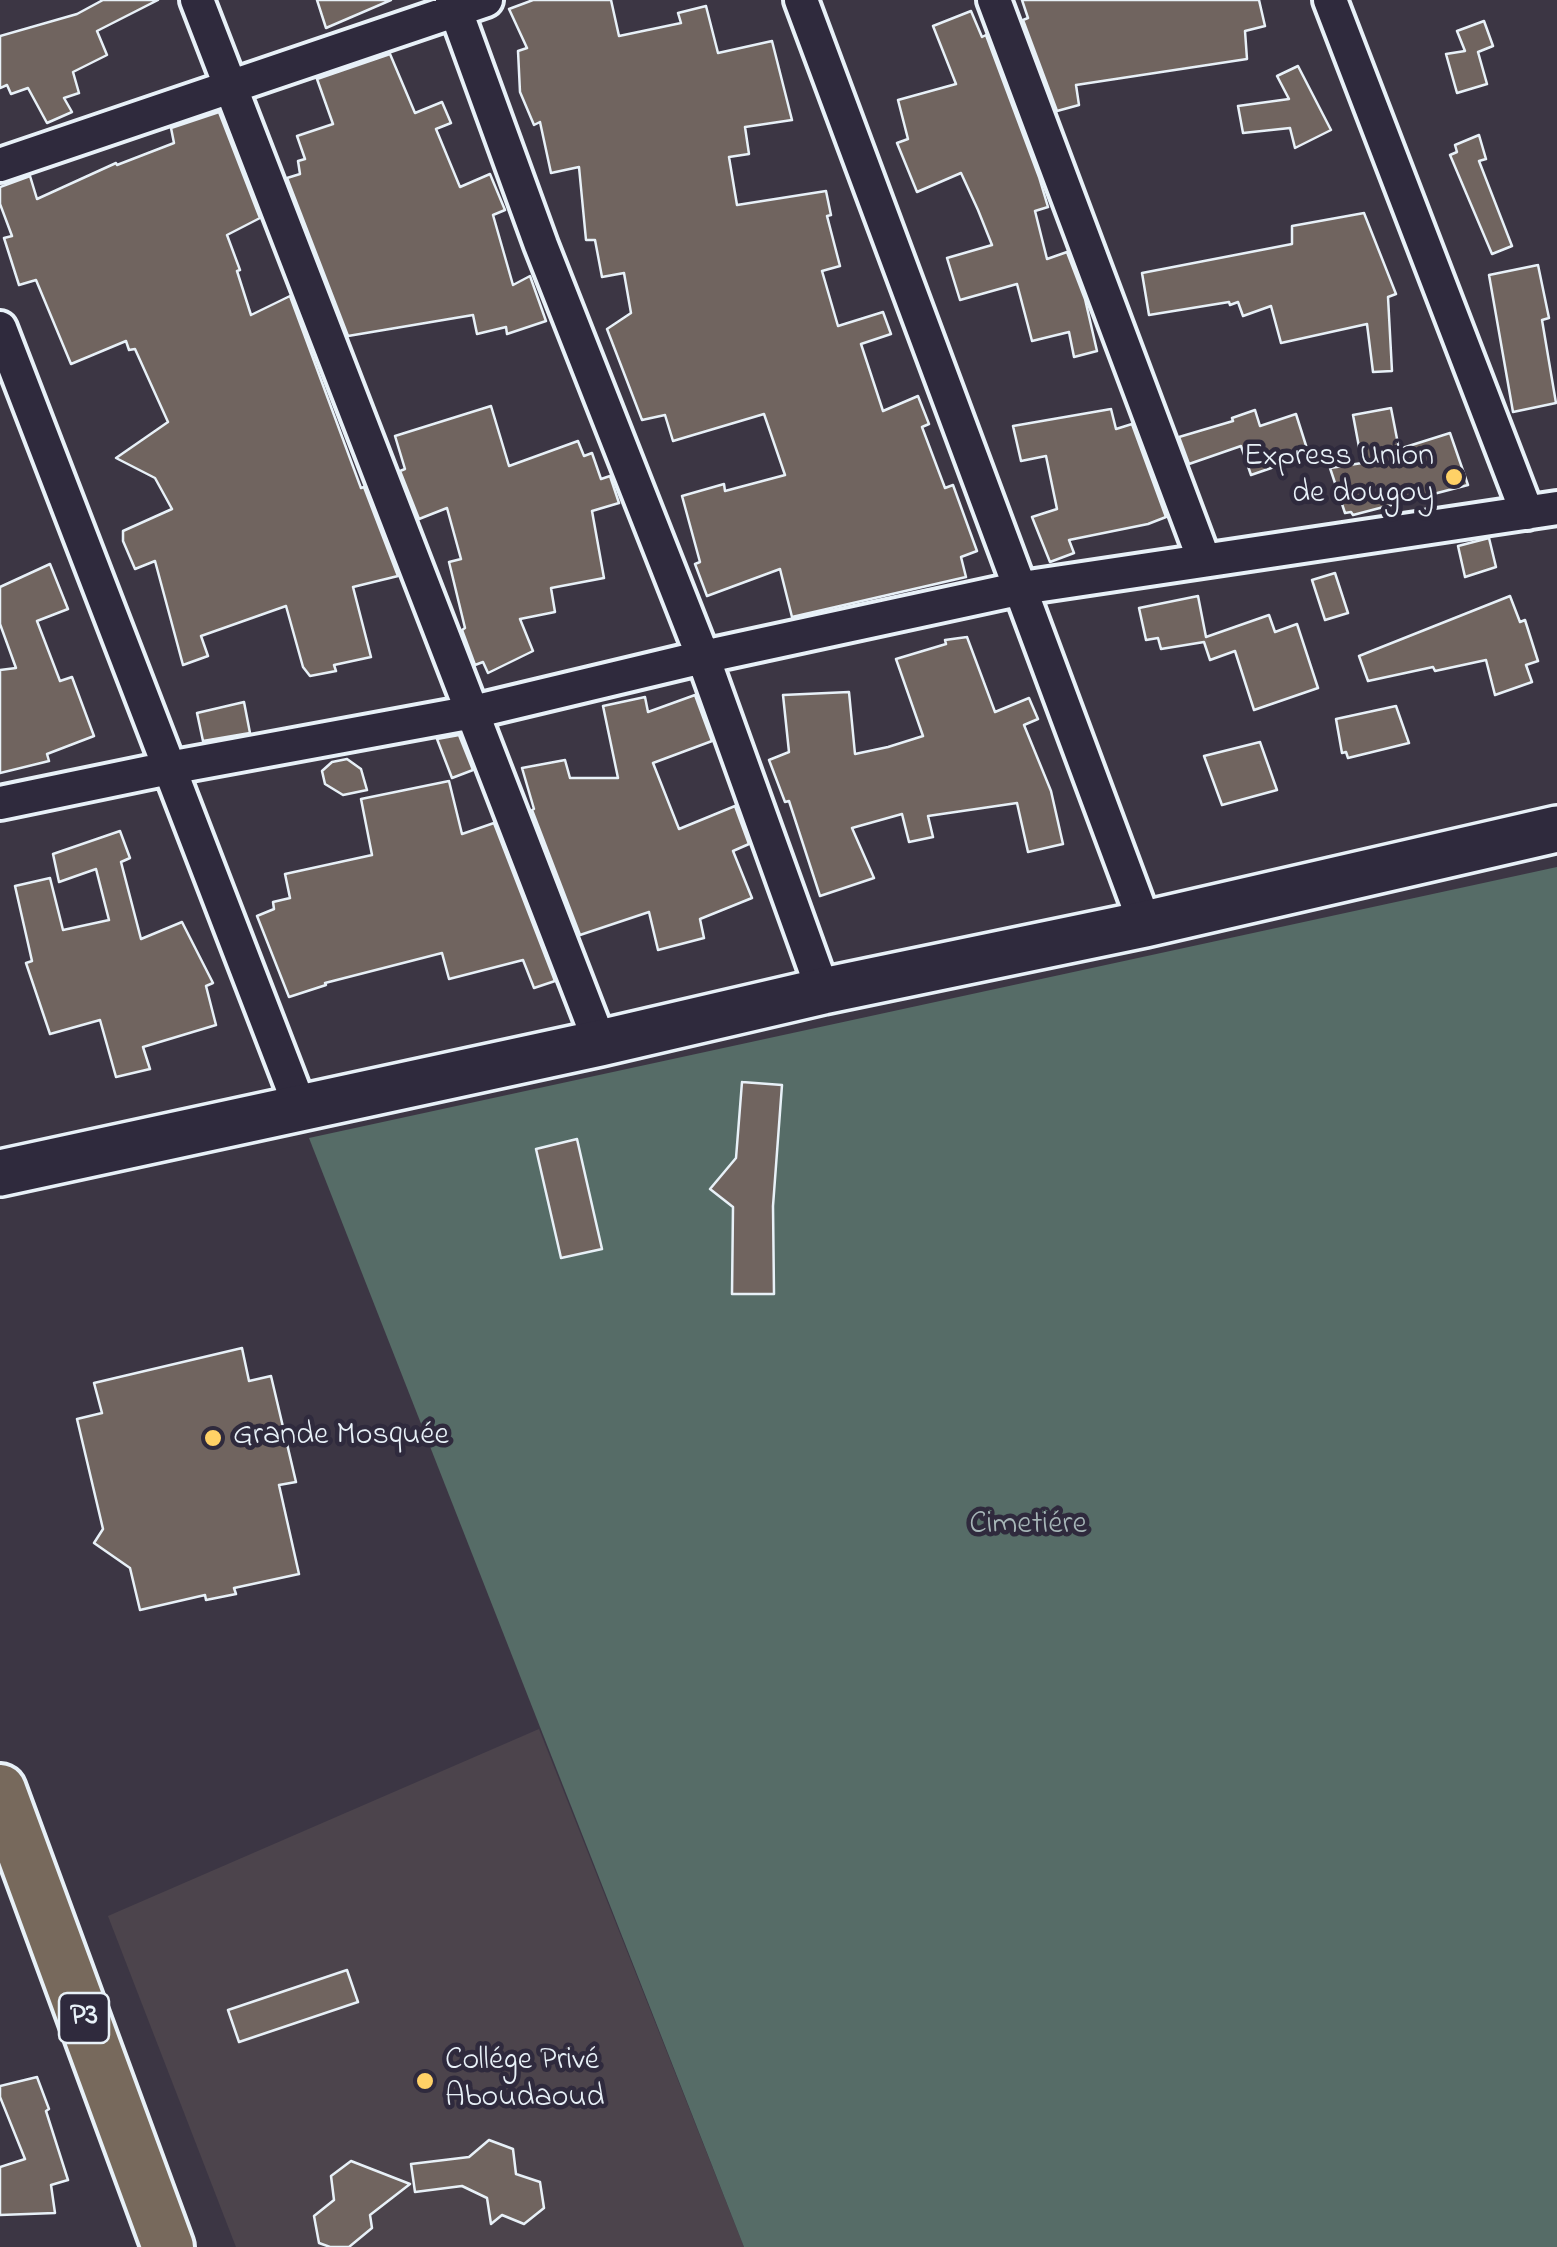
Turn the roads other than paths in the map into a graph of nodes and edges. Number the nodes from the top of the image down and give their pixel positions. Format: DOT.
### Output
graph roads {
  1 [pos="198,0"];
  2 [pos="801,0"];
  3 [pos="994,0"];
  4 [pos="1330,0"];
  5 [pos="465,4"];
  6 [pos="230,87"];
  7 [pos="0,165"];
  8 [pos="0,328"];
  9 [pos="1542,511"];
  10 [pos="1204,560"];
  11 [pos="1022,588"];
  12 [pos="703,657"];
  13 [pos="473,712"];
  14 [pos="169,768"];
  15 [pos="0,804"];
  16 [pos="1557,830"];
  17 [pos="1145,924"];
  18 [pos="822,990"];
  19 [pos="600,1043"];
  20 [pos="300,1107"];
  21 [pos="0,1174"];
  22 [pos="0,1790"];
  23 [pos="168,2247"];
  1 -- 6 [label="street"];
  2 -- 11 [label="street"];
  3 -- 10 [label="street"];
  4 -- 9 [label="street"];
  5 -- 6 [label="street"];
  5 -- 12 [label="street"];
  6 -- 7 [label="street"];
  6 -- 13 [label="street"];
  8 -- 14 [label="street"];
  9 -- 10 [label="street"];
  10 -- 11 [label="street"];
  11 -- 12 [label="street"];
  11 -- 17 [label="street"];
  12 -- 13 [label="street"];
  12 -- 18 [label="street"];
  13 -- 14 [label="street"];
  13 -- 19 [label="street"];
  14 -- 15 [label="street"];
  14 -- 20 [label="street"];
  16 -- 17 [label="main road"];
  17 -- 18 [label="main road"];
  18 -- 19 [label="main road"];
  19 -- 20 [label="main road"];
  20 -- 21 [label="main road"];
  22 -- 23 [label="main road, P3"];
}
